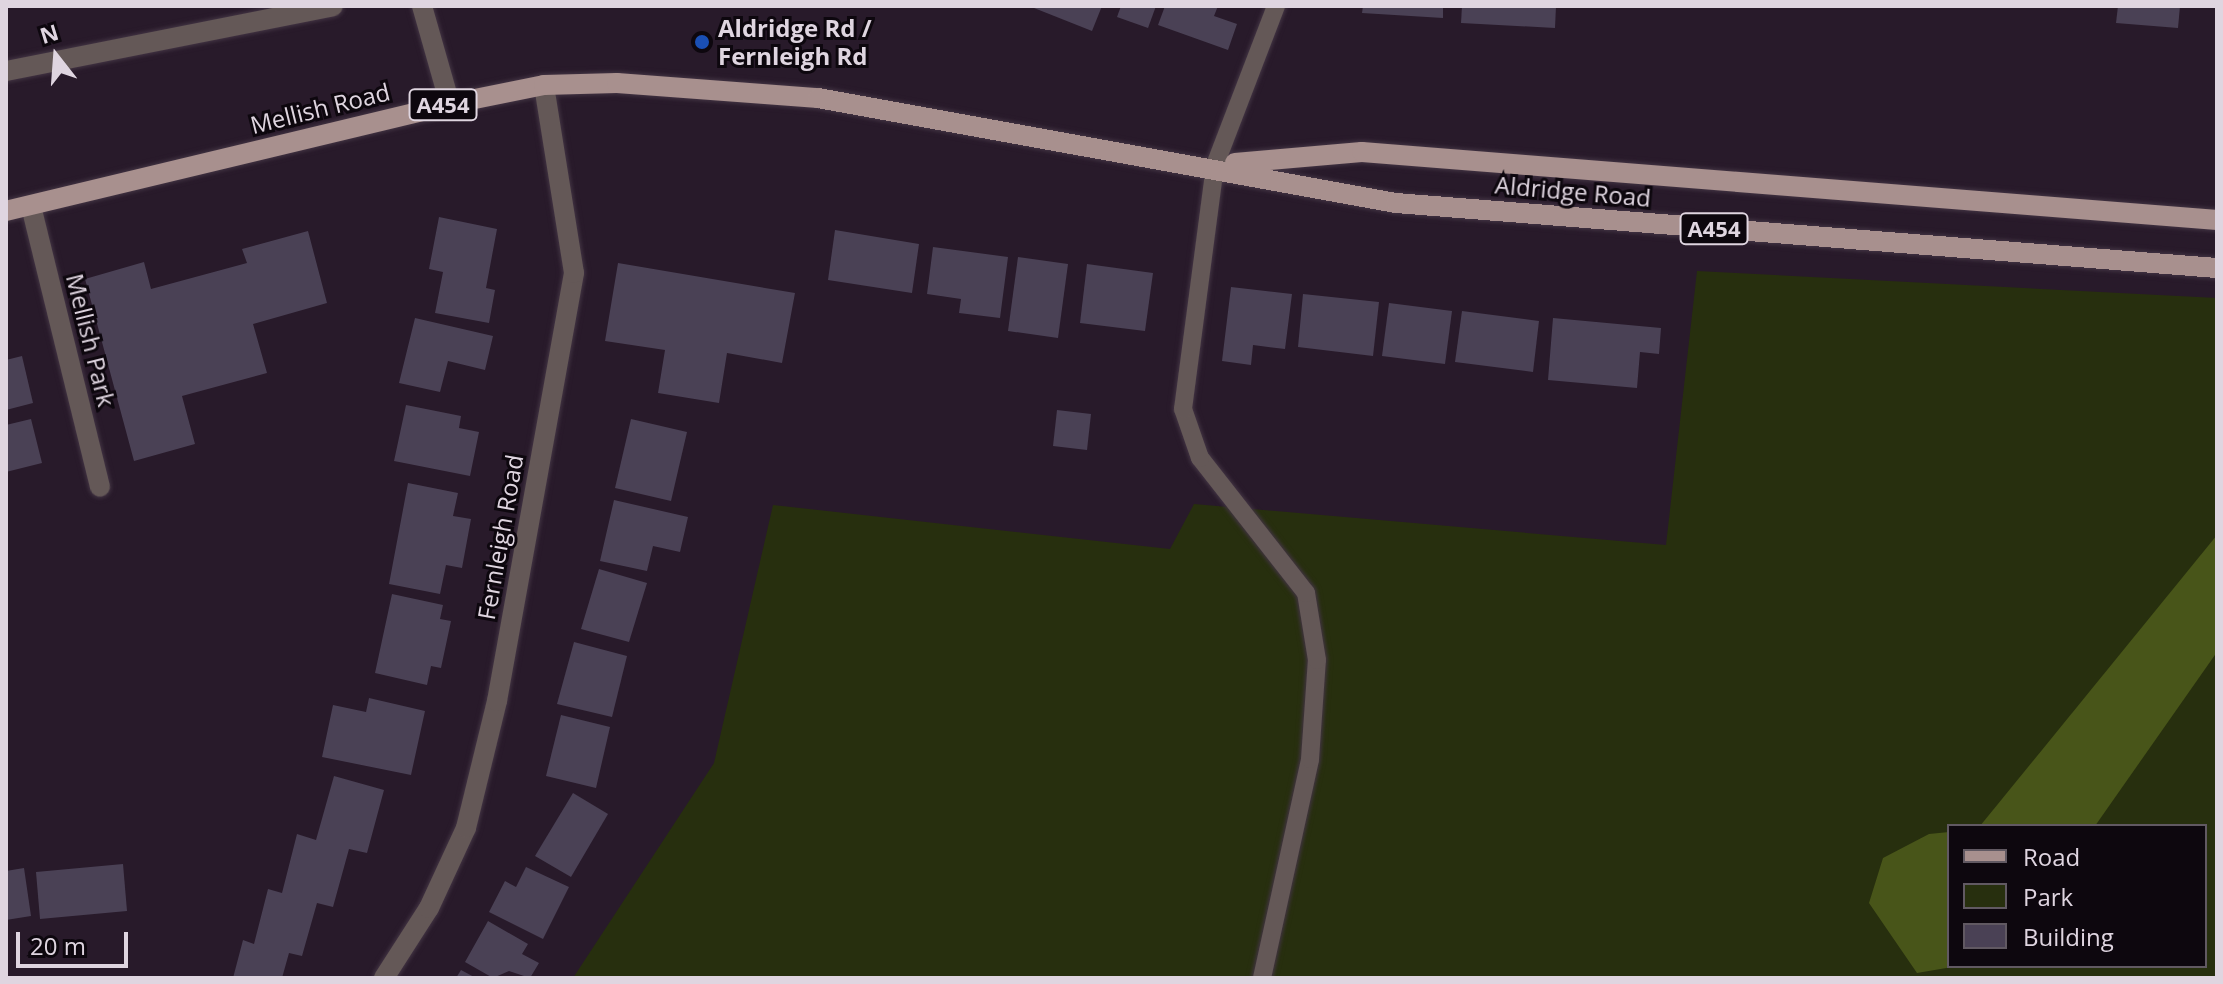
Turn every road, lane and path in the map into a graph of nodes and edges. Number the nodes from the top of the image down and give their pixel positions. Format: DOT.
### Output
graph roads {
  1 [pos="333,6"];
  2 [pos="422,6"];
  3 [pos="1276,6"];
  4 [pos="6,71"];
  5 [pos="544,85"];
  6 [pos="450,104"];
  7 [pos="888,109"];
  8 [pos="1215,165"];
  9 [pos="31,206"];
  10 [pos="6,211"];
  11 [pos="2217,220"];
  12 [pos="2217,268"];
  13 [pos="100,487"];
  14 [pos="384,978"];
  15 [pos="1262,978"];
  1 -- 4 [label="street"];
  2 -- 6 [label="street"];
  3 -- 8 [label="lane"];
  5 -- 6 [label="main road, Mellish Road / A454"];
  5 -- 7 [label="main road, Mellish Road / A454"];
  5 -- 14 [label="street, Fernleigh Road"];
  6 -- 9 [label="main road, Mellish Road / A454"];
  7 -- 8 [label="main road, Aldridge Road / A454"];
  8 -- 11 [label="main road, Aldridge Road / A454"];
  8 -- 12 [label="main road, Aldridge Road / A454"];
  8 -- 15 [label="lane"];
  9 -- 10 [label="main road, Mellish Road / A454"];
  9 -- 13 [label="street, Mellish Park"];
}
